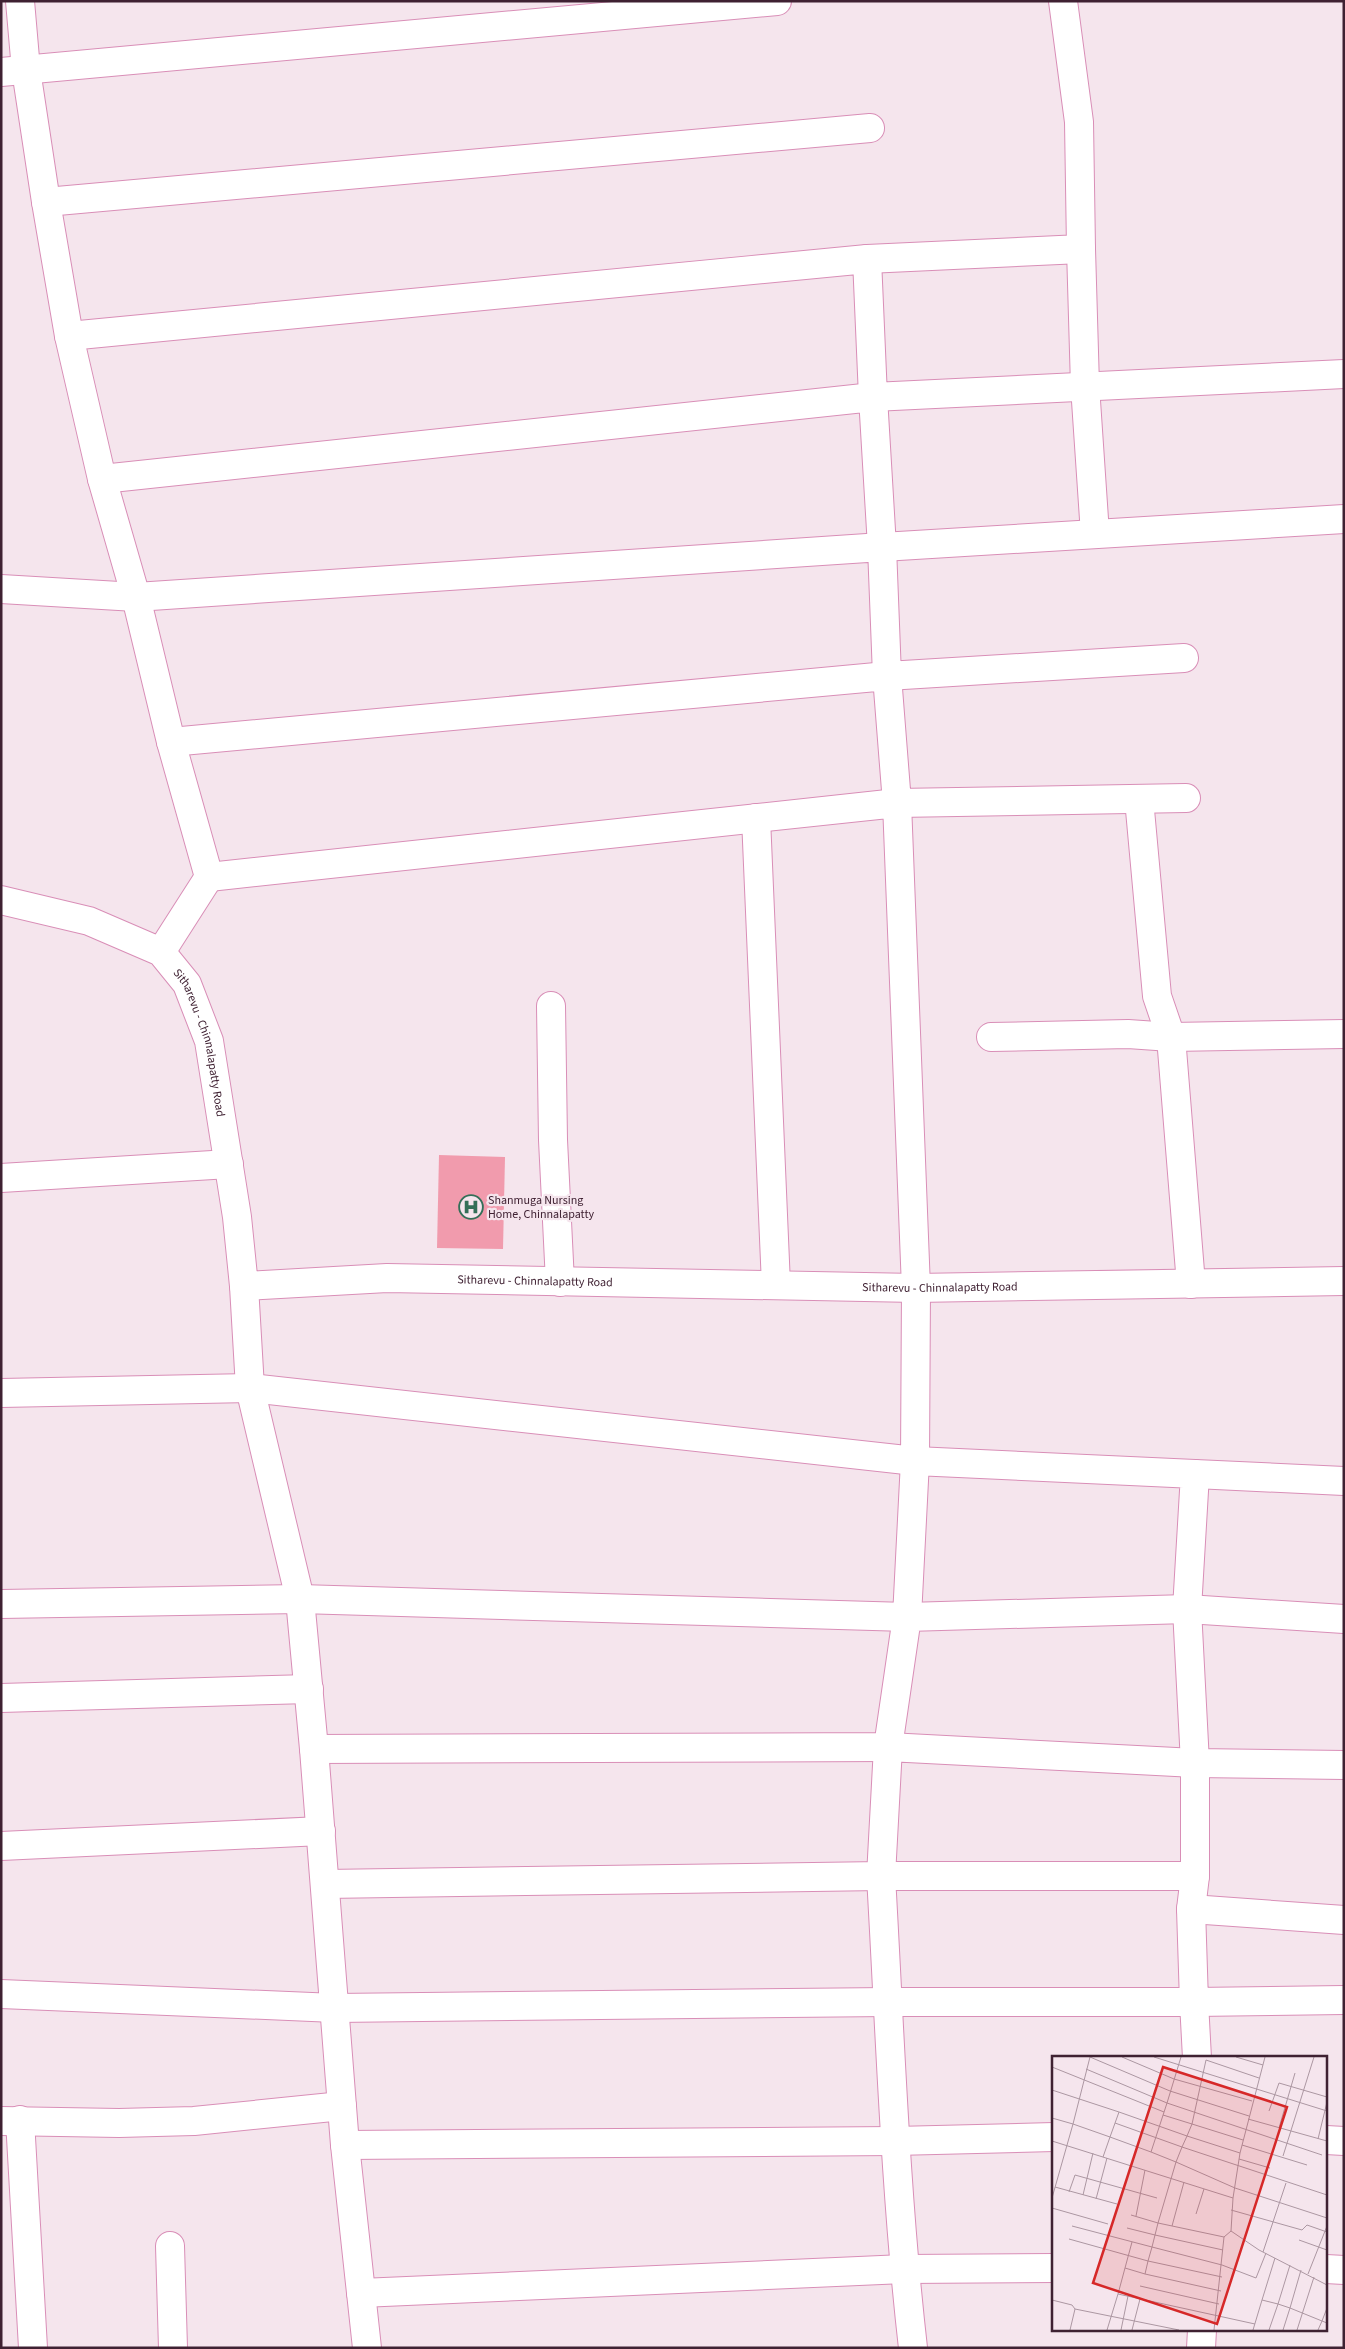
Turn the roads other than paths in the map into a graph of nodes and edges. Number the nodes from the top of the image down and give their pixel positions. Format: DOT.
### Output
graph roads {
  1 [pos="20,1"];
  2 [pos="777,1"];
  3 [pos="1063,1"];
  4 [pos="13,71"];
  5 [pos="870,128"];
  6 [pos="46,202"];
  7 [pos="1081,249"];
  8 [pos="867,259"];
  9 [pos="69,336"];
  10 [pos="1344,374"];
  11 [pos="1085,386"];
  12 [pos="873,397"];
  13 [pos="102,479"];
  14 [pos="1344,519"];
  15 [pos="1095,534"];
  16 [pos="882,547"];
  17 [pos="1,589"];
  18 [pos="136,596"];
  19 [pos="1184,658"];
  20 [pos="887,676"];
  21 [pos="170,742"];
  22 [pos="1186,798"];
  23 [pos="1139,799"];
  24 [pos="897,803"];
  25 [pos="756,818"];
  26 [pos="209,877"];
  27 [pos="1,900"];
  28 [pos="160,952"];
  29 [pos="551,1006"];
  30 [pos="1344,1034"];
  31 [pos="991,1037"];
  32 [pos="1171,1037"];
  33 [pos="229,1164"];
  34 [pos="1,1178"];
  35 [pos="1344,1281"];
  36 [pos="560,1282"];
  37 [pos="1192,1284"];
  38 [pos="244,1286"];
  39 [pos="776,1286"];
  40 [pos="916,1288"];
  41 [pos="250,1388"];
  42 [pos="1,1393"];
  43 [pos="916,1461"];
  44 [pos="1195,1474"];
  45 [pos="1344,1481"];
  46 [pos="300,1599"];
  47 [pos="1,1604"];
  48 [pos="1187,1608"];
  49 [pos="907,1617"];
  50 [pos="1344,1619"];
  51 [pos="309,1689"];
  52 [pos="1,1698"];
  53 [pos="888,1747"];
  54 [pos="314,1749"];
  55 [pos="1194,1763"];
  56 [pos="1344,1765"];
  57 [pos="321,1831"];
  58 [pos="1,1846"];
  59 [pos="881,1876"];
  60 [pos="1195,1876"];
  61 [pos="325,1884"];
  62 [pos="1191,1909"];
  63 [pos="1344,1920"];
  64 [pos="1,1994"];
  65 [pos="1344,2000"];
  66 [pos="888,2002"];
  67 [pos="1194,2002"];
  68 [pos="335,2008"];
  69 [pos="1196,2056"];
  70 [pos="342,2106"];
  71 [pos="10,2120"];
  72 [pos="1052,2137"];
  73 [pos="1328,2140"];
  74 [pos="895,2141"];
  75 [pos="1344,2141"];
  76 [pos="345,2145"];
  77 [pos="170,2246"];
  78 [pos="1052,2268"];
  79 [pos="904,2269"];
  80 [pos="1328,2269"];
  81 [pos="1344,2270"];
  82 [pos="361,2293"];
  83 [pos="1202,2332"];
  84 [pos="33,2348"];
  85 [pos="173,2348"];
  86 [pos="367,2348"];
  87 [pos="913,2348"];
  88 [pos="1201,2348"];
  1 -- 4 [label="street"];
  2 -- 4 [label="street"];
  3 -- 7 [label="street"];
  4 -- 6 [label="street"];
  5 -- 6 [label="street"];
  6 -- 9 [label="street"];
  7 -- 8 [label="street"];
  7 -- 11 [label="street"];
  8 -- 9 [label="street"];
  8 -- 12 [label="street"];
  9 -- 13 [label="street"];
  10 -- 11 [label="street"];
  11 -- 12 [label="street"];
  11 -- 15 [label="street"];
  12 -- 13 [label="street"];
  12 -- 16 [label="street"];
  13 -- 18 [label="street"];
  14 -- 15 [label="street"];
  15 -- 16 [label="street"];
  16 -- 18 [label="street"];
  16 -- 20 [label="street"];
  17 -- 18 [label="street"];
  18 -- 21 [label="street"];
  19 -- 20 [label="street"];
  20 -- 21 [label="street"];
  20 -- 24 [label="street"];
  21 -- 26 [label="street"];
  22 -- 23 [label="street"];
  23 -- 24 [label="street"];
  23 -- 32 [label="street"];
  24 -- 25 [label="street"];
  24 -- 40 [label="street"];
  25 -- 26 [label="street"];
  25 -- 39 [label="street"];
  26 -- 28 [label="street"];
  27 -- 28 [label="street, Sitharevu - Chinnalapatty Road"];
  28 -- 33 [label="street, Sitharevu - Chinnalapatty Road"];
  29 -- 36 [label="street"];
  30 -- 32 [label="street"];
  31 -- 32 [label="street"];
  32 -- 37 [label="street"];
  33 -- 34 [label="street"];
  33 -- 38 [label="street, Sitharevu - Chinnalapatty Road"];
  35 -- 37 [label="street, Sitharevu - Chinnalapatty Road"];
  36 -- 38 [label="street, Sitharevu - Chinnalapatty Road"];
  36 -- 39 [label="street, Sitharevu - Chinnalapatty Road"];
  37 -- 40 [label="street, Sitharevu - Chinnalapatty Road"];
  38 -- 41 [label="street"];
  39 -- 40 [label="street, Sitharevu - Chinnalapatty Road"];
  40 -- 43 [label="street"];
  41 -- 42 [label="street"];
  41 -- 43 [label="street"];
  41 -- 46 [label="street"];
  43 -- 44 [label="street"];
  43 -- 49 [label="street"];
  44 -- 45 [label="street"];
  44 -- 48 [label="street"];
  46 -- 47 [label="street"];
  46 -- 49 [label="street"];
  46 -- 51 [label="street"];
  48 -- 49 [label="street"];
  48 -- 50 [label="street"];
  48 -- 55 [label="street"];
  49 -- 53 [label="street"];
  51 -- 52 [label="street"];
  51 -- 54 [label="street"];
  53 -- 54 [label="street"];
  53 -- 55 [label="street"];
  53 -- 59 [label="street"];
  54 -- 57 [label="street"];
  55 -- 56 [label="street"];
  55 -- 60 [label="street"];
  57 -- 58 [label="street"];
  57 -- 61 [label="street"];
  59 -- 60 [label="street"];
  59 -- 61 [label="street"];
  59 -- 66 [label="street"];
  60 -- 62 [label="street"];
  61 -- 68 [label="street"];
  62 -- 63 [label="street"];
  62 -- 67 [label="street"];
  64 -- 68 [label="street"];
  65 -- 67 [label="street"];
  66 -- 67 [label="street"];
  66 -- 68 [label="street"];
  66 -- 74 [label="street"];
  67 -- 69 [label="street"];
  68 -- 70 [label="street"];
  70 -- 71 [label="street"];
  70 -- 76 [label="street"];
  71 -- 84 [label="street"];
  72 -- 74 [label="street"];
  73 -- 75 [label="street"];
  74 -- 76 [label="street"];
  74 -- 79 [label="street"];
  76 -- 82 [label="street"];
  77 -- 85 [label="street"];
  78 -- 79 [label="street"];
  79 -- 82 [label="street"];
  79 -- 87 [label="street"];
  80 -- 81 [label="street"];
  82 -- 86 [label="street"];
  83 -- 88 [label="street"];
}
